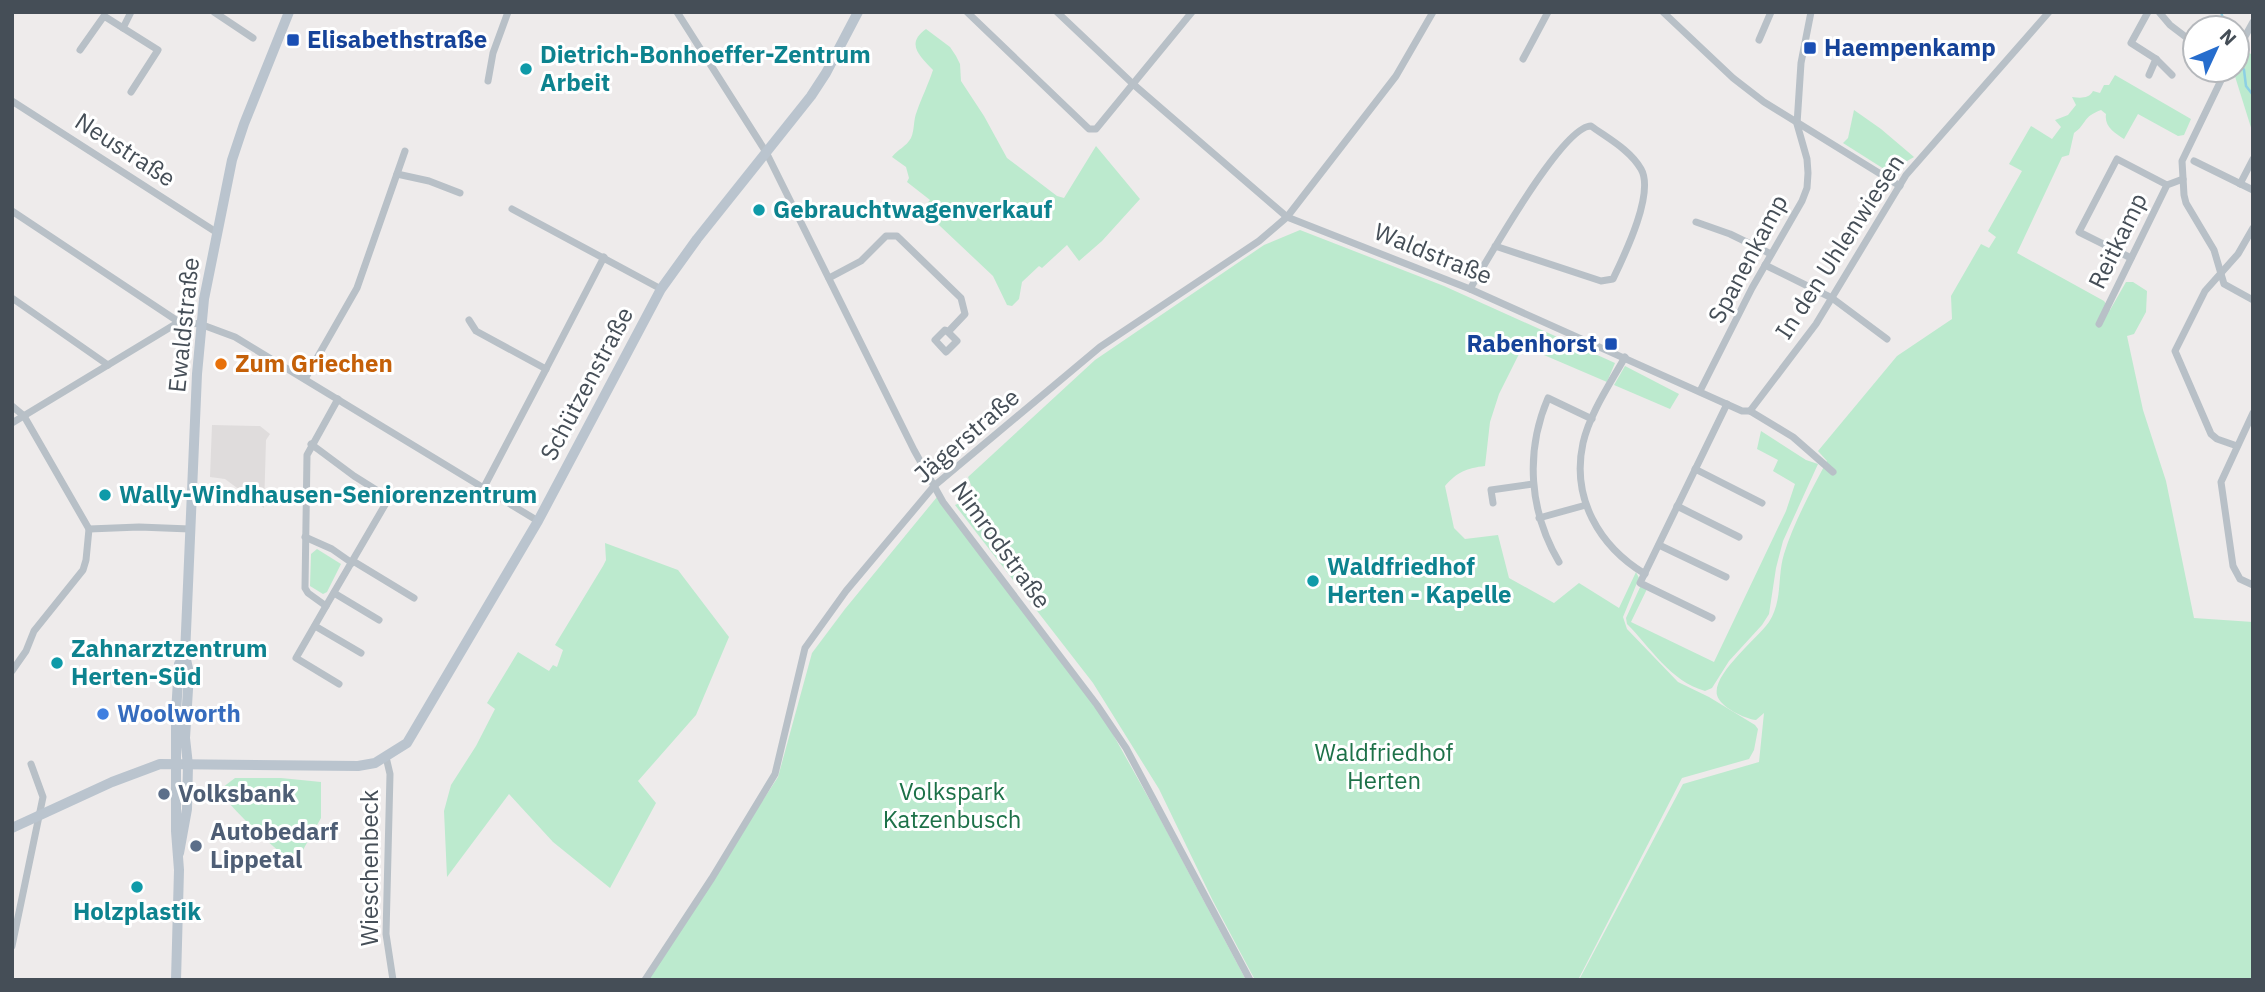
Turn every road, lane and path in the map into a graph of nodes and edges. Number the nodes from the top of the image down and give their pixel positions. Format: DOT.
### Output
graph roads {
  1 [pos="131,12"];
  2 [pos="214,12"];
  3 [pos="289,12"];
  4 [pos="508,12"];
  5 [pos="677,12"];
  6 [pos="858,12"];
  7 [pos="967,12"];
  8 [pos="1058,12"];
  9 [pos="1192,12"];
  10 [pos="1433,12"];
  11 [pos="1548,12"];
  12 [pos="1663,12"];
  13 [pos="1771,12"];
  14 [pos="2049,12"];
  15 [pos="2148,12"];
  16 [pos="2159,12"];
  17 [pos="1809,13"];
  18 [pos="123,28"];
  19 [pos="2181,33"];
  20 [pos="253,38"];
  21 [pos="1759,40"];
  22 [pos="80,50"];
  23 [pos="1523,59"];
  24 [pos="2156,59"];
  25 [pos="2148,75"];
  26 [pos="2172,75"];
  27 [pos="488,81"];
  28 [pos="1133,84"];
  29 [pos="2219,84"];
  30 [pos="131,92"];
  31 [pos="12,101"];
  32 [pos="1797,124"];
  33 [pos="405,151"];
  34 [pos="766,152"];
  35 [pos="2253,159"];
  36 [pos="2194,161"];
  37 [pos="397,174"];
  38 [pos="2183,179"];
  39 [pos="2240,184"];
  40 [pos="2167,185"];
  41 [pos="1900,186"];
  42 [pos="2253,190"];
  43 [pos="460,193"];
  44 [pos="512,209"];
  45 [pos="12,211"];
  46 [pos="1287,217"];
  47 [pos="1696,222"];
  48 [pos="2253,228"];
  49 [pos="216,232"];
  50 [pos="1496,246"];
  51 [pos="1771,254"];
  52 [pos="604,257"];
  53 [pos="2130,258"];
  54 [pos="1765,265"];
  55 [pos="2222,272"];
  56 [pos="829,278"];
  57 [pos="661,289"];
  58 [pos="1470,289"];
  59 [pos="12,298"];
  60 [pos="1832,298"];
  61 [pos="2253,300"];
  62 [pos="469,320"];
  63 [pos="179,322"];
  64 [pos="200,324"];
  65 [pos="2099,324"];
  66 [pos="948,332"];
  67 [pos="1887,339"];
  68 [pos="1625,356"];
  69 [pos="108,365"];
  70 [pos="546,369"];
  71 [pos="305,379"];
  72 [pos="1700,391"];
  73 [pos="338,399"];
  74 [pos="1727,404"];
  75 [pos="12,406"];
  76 [pos="1750,411"];
  77 [pos="2253,412"];
  78 [pos="24,416"];
  79 [pos="1592,419"];
  80 [pos="12,422"];
  81 [pos="311,444"];
  82 [pos="2237,446"];
  83 [pos="1695,469"];
  84 [pos="1833,472"];
  85 [pos="1533,484"];
  86 [pos="934,486"];
  87 [pos="484,487"];
  88 [pos="1493,503"];
  89 [pos="1762,503"];
  90 [pos="1586,505"];
  91 [pos="1677,506"];
  92 [pos="1539,518"];
  93 [pos="538,521"];
  94 [pos="89,529"];
  95 [pos="190,529"];
  96 [pos="304,537"];
  97 [pos="1739,537"];
  98 [pos="1660,545"];
  99 [pos="352,562"];
  100 [pos="1559,562"];
  101 [pos="1645,574"];
  102 [pos="1726,577"];
  103 [pos="2253,585"];
  104 [pos="334,593"];
  105 [pos="414,598"];
  106 [pos="326,606"];
  107 [pos="1712,618"];
  108 [pos="379,620"];
  109 [pos="315,626"];
  110 [pos="361,653"];
  111 [pos="12,671"];
  112 [pos="340,684"];
  113 [pos="386,757"];
  114 [pos="31,764"];
  115 [pos="183,765"];
  116 [pos="38,817"];
  117 [pos="12,828"];
  118 [pos="12,946"];
  119 [pos="176,980"];
  120 [pos="393,980"];
  121 [pos="645,980"];
  122 [pos="1250,980"];
  1 -- 18 [label="street"];
  2 -- 20 [label="street"];
  3 -- 49 [label="main road, Ewaldstraße"];
  4 -- 27 [label="street"];
  5 -- 34 [label="street, Nimrodstraße"];
  6 -- 34 [label="main road, Schützenstraße"];
  7 -- 28 [label="street"];
  8 -- 28 [label="street, Waldstraße"];
  9 -- 28 [label="street"];
  10 -- 46 [label="street, Jägerstraße"];
  11 -- 23 [label="street"];
  12 -- 32 [label="street"];
  13 -- 21 [label="street"];
  14 -- 41 [label="street, In den Uhlenwiesen"];
  15 -- 24 [label="street"];
  16 -- 19 [label="street"];
  17 -- 32 [label="street, Spanenkamp"];
  18 -- 22 [label="street"];
  18 -- 30 [label="street"];
  24 -- 25 [label="street"];
  24 -- 26 [label="street"];
  28 -- 46 [label="street, Waldstraße"];
  29 -- 38 [label="street"];
  31 -- 49 [label="street, Neustraße"];
  32 -- 41 [label="street"];
  32 -- 51 [label="street, Spanenkamp"];
  33 -- 37 [label="street"];
  34 -- 56 [label="street, Nimrodstraße"];
  34 -- 57 [label="main road, Schützenstraße"];
  35 -- 39 [label="street"];
  36 -- 39 [label="street"];
  37 -- 43 [label="street"];
  37 -- 71 [label="street"];
  38 -- 40 [label="street, Reitkamp"];
  38 -- 55 [label="street"];
  39 -- 42 [label="street"];
  40 -- 53 [label="street, Reitkamp"];
  40 -- 53 [label="street"];
  41 -- 60 [label="street, In den Uhlenwiesen"];
  44 -- 52 [label="street"];
  45 -- 63 [label="street"];
  46 -- 58 [label="street, Waldstraße"];
  46 -- 86 [label="street, Jägerstraße"];
  47 -- 51 [label="street"];
  48 -- 55 [label="street"];
  49 -- 64 [label="main road, Ewaldstraße"];
  50 -- 50 [label="street"];
  50 -- 58 [label="street"];
  51 -- 54 [label="street, Spanenkamp"];
  52 -- 57 [label="street"];
  52 -- 70 [label="street"];
  53 -- 65 [label="street, Reitkamp"];
  54 -- 60 [label="street"];
  54 -- 72 [label="street, Spanenkamp"];
  55 -- 61 [label="street"];
  55 -- 82 [label="street"];
  56 -- 66 [label="street"];
  56 -- 86 [label="street, Nimrodstraße"];
  57 -- 93 [label="main road, Schützenstraße"];
  58 -- 68 [label="street, Waldstraße"];
  59 -- 69 [label="street"];
  60 -- 67 [label="street"];
  60 -- 76 [label="street, In den Uhlenwiesen"];
  62 -- 70 [label="street"];
  63 -- 64 [label="street"];
  63 -- 69 [label="street"];
  64 -- 71 [label="street"];
  64 -- 95 [label="main road, Ewaldstraße"];
  68 -- 72 [label="street, Waldstraße"];
  68 -- 79 [label="street"];
  69 -- 78 [label="street"];
  70 -- 87 [label="street"];
  71 -- 73 [label="street"];
  72 -- 74 [label="street, Waldstraße"];
  73 -- 81 [label="street"];
  73 -- 87 [label="street"];
  74 -- 76 [label="street, Waldstraße"];
  74 -- 83 [label="street"];
  75 -- 78 [label="street"];
  76 -- 84 [label="street, Waldstraße"];
  77 -- 82 [label="street"];
  78 -- 80 [label="street"];
  78 -- 94 [label="street"];
  79 -- 85 [label="street"];
  79 -- 90 [label="street"];
  81 -- 96 [label="street"];
  81 -- 99 [label="street"];
  82 -- 103 [label="street"];
  83 -- 89 [label="street"];
  83 -- 91 [label="street"];
  85 -- 88 [label="street"];
  85 -- 92 [label="street"];
  86 -- 121 [label="street, Jägerstraße"];
  86 -- 122 [label="street, Nimrodstraße"];
  87 -- 93 [label="street"];
  90 -- 92 [label="street"];
  90 -- 101 [label="street"];
  91 -- 97 [label="street"];
  91 -- 98 [label="street"];
  92 -- 100 [label="street"];
  93 -- 113 [label="main road, Schützenstraße"];
  94 -- 95 [label="street"];
  94 -- 111 [label="street"];
  95 -- 115 [label="main road, Ewaldstraße"];
  96 -- 99 [label="street"];
  96 -- 106 [label="street"];
  98 -- 101 [label="street"];
  98 -- 102 [label="street"];
  99 -- 104 [label="street"];
  99 -- 105 [label="street"];
  101 -- 107 [label="street"];
  104 -- 106 [label="street"];
  104 -- 108 [label="street"];
  106 -- 109 [label="street"];
  109 -- 110 [label="street"];
  109 -- 112 [label="street"];
  113 -- 115 [label="main road, Schützenstraße"];
  113 -- 120 [label="street, Wieschenbeck"];
  114 -- 116 [label="street"];
  115 -- 116 [label="main road"];
  115 -- 119 [label="main road, Ewaldstraße"];
  116 -- 117 [label="main road"];
  116 -- 118 [label="street"];
}
